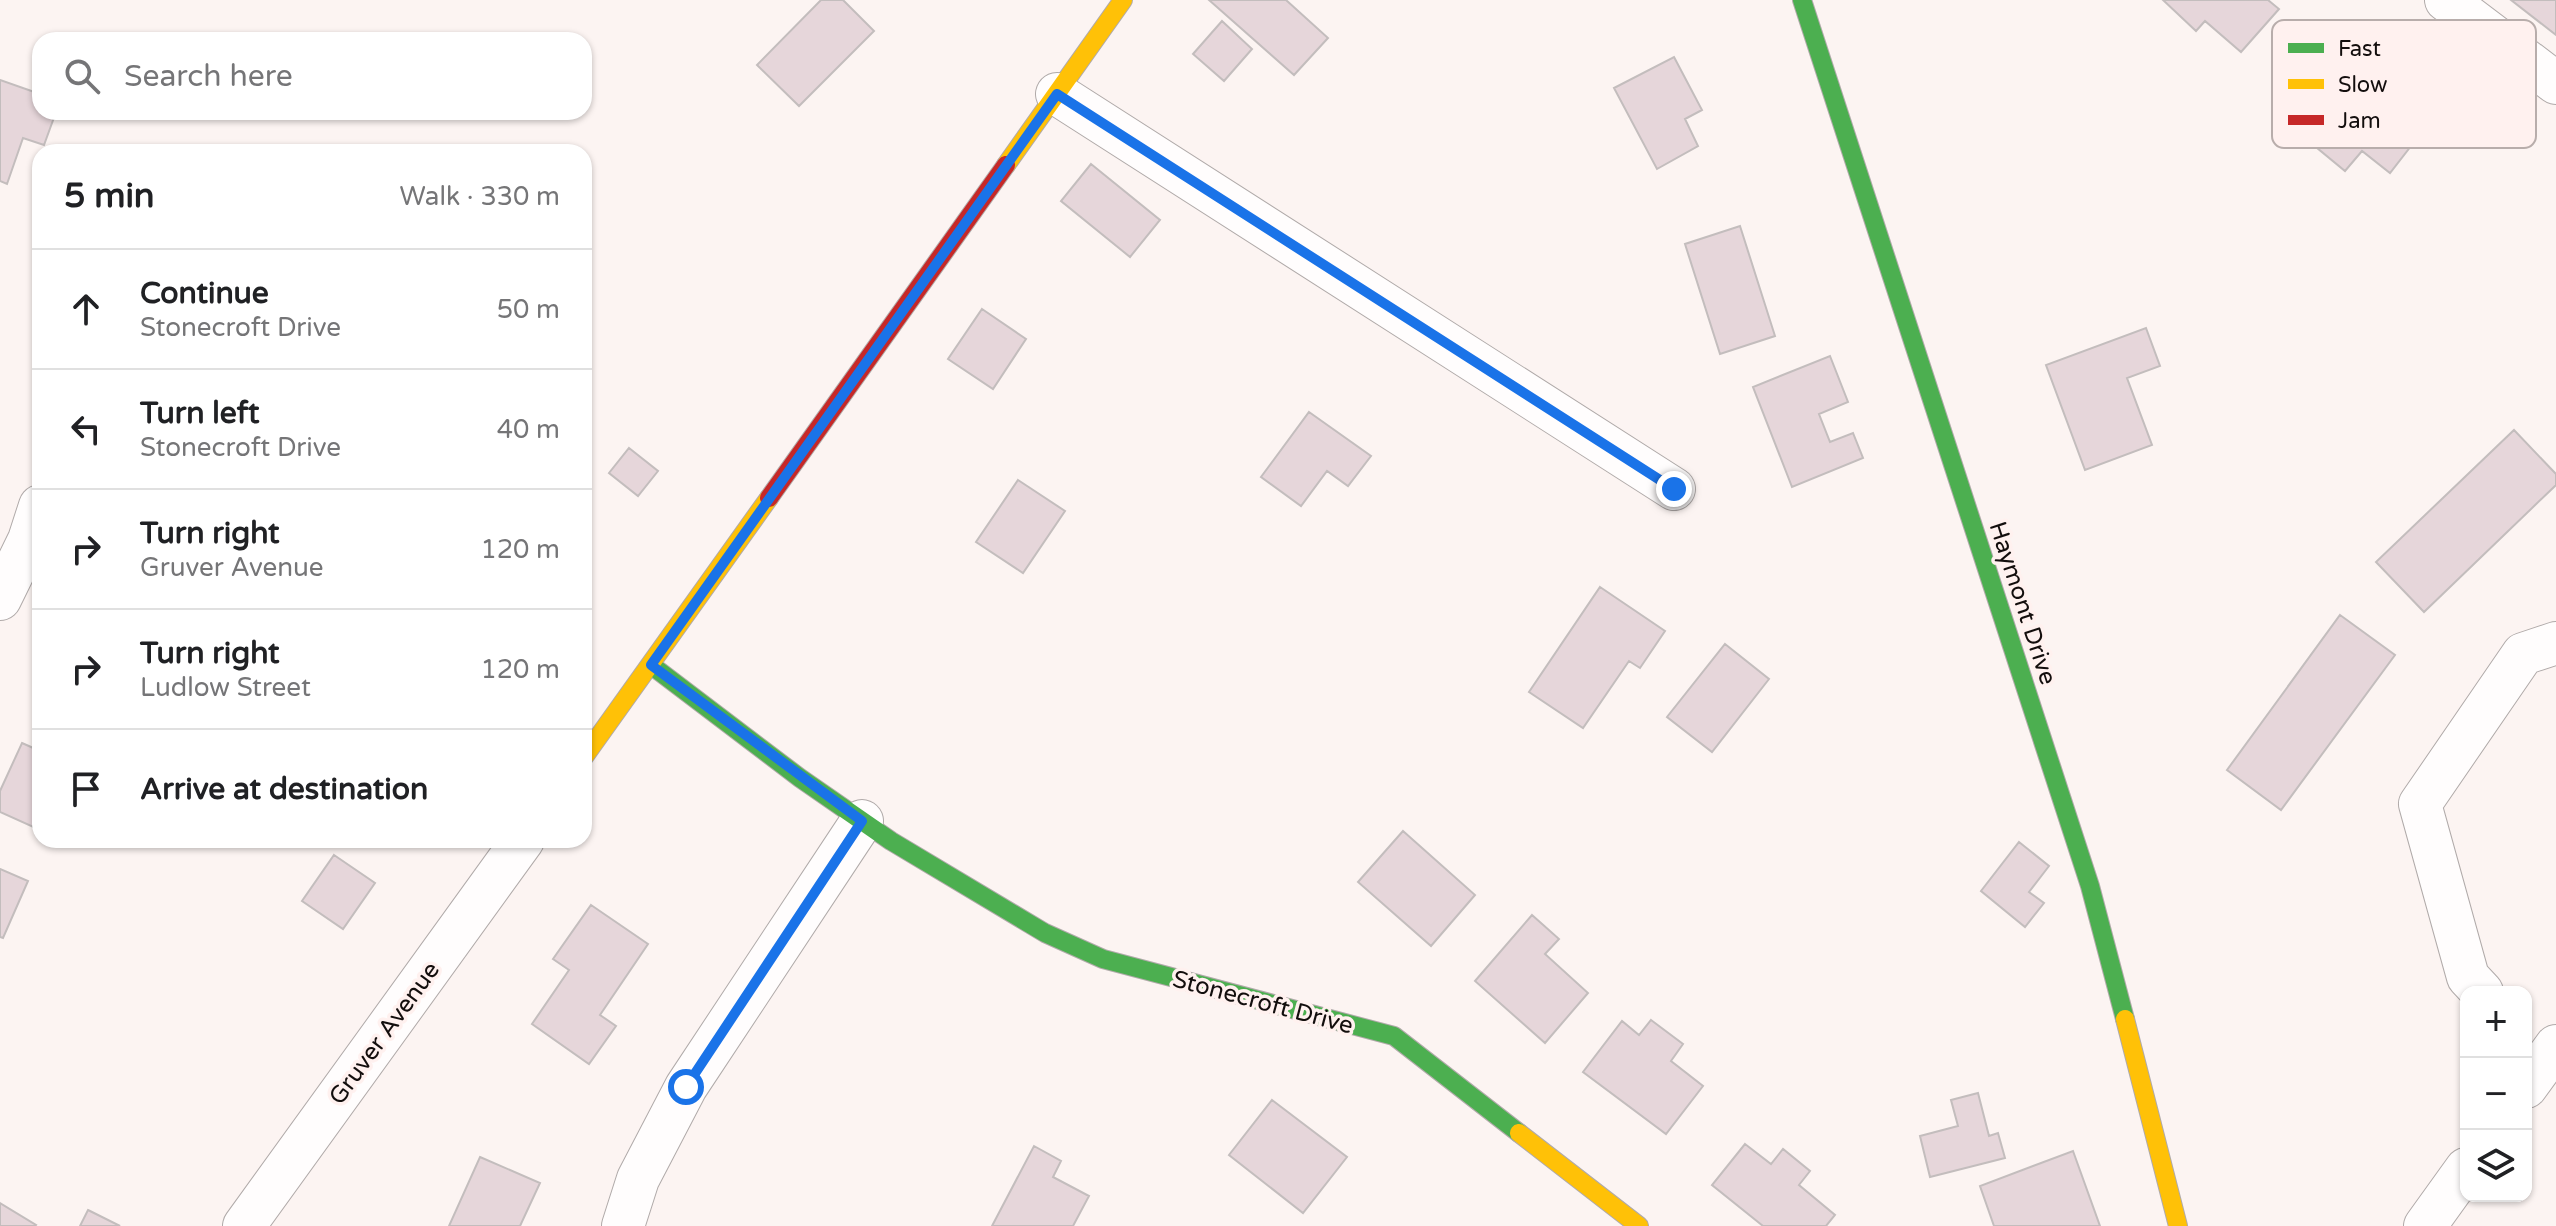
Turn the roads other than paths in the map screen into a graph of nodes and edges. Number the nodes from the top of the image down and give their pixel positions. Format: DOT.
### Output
graph roads {
  1 [pos="1123,0"];
  2 [pos="1802,0"];
  3 [pos="2446,0"];
  4 [pos="2473,20"];
  5 [pos="2536,68"];
  6 [pos="2556,83"];
  7 [pos="1057,94"];
  8 [pos="1674,489"];
  9 [pos="23,526"];
  10 [pos="0,599"];
  11 [pos="2556,643"];
  12 [pos="651,665"];
  13 [pos="592,746"];
  14 [pos="862,821"];
  15 [pos="517,848"];
  16 [pos="2476,986"];
  17 [pos="2460,1177"];
  18 [pos="244,1226"];
  19 [pos="623,1226"];
  20 [pos="1639,1226"];
  21 [pos="2178,1226"];
  22 [pos="2425,1226"];
  1 -- 7 [label="street"];
  2 -- 21 [label="street, Haymont Drive"];
  3 -- 4 [label="street"];
  5 -- 6 [label="street"];
  7 -- 8 [label="street"];
  7 -- 12 [label="street"];
  9 -- 10 [label="street"];
  11 -- 16 [label="street"];
  12 -- 13 [label="street"];
  12 -- 14 [label="street, Stonecroft Drive"];
  14 -- 19 [label="street"];
  14 -- 20 [label="street, Stonecroft Drive"];
  15 -- 18 [label="street, Gruver Avenue"];
  17 -- 22 [label="street"];
}
